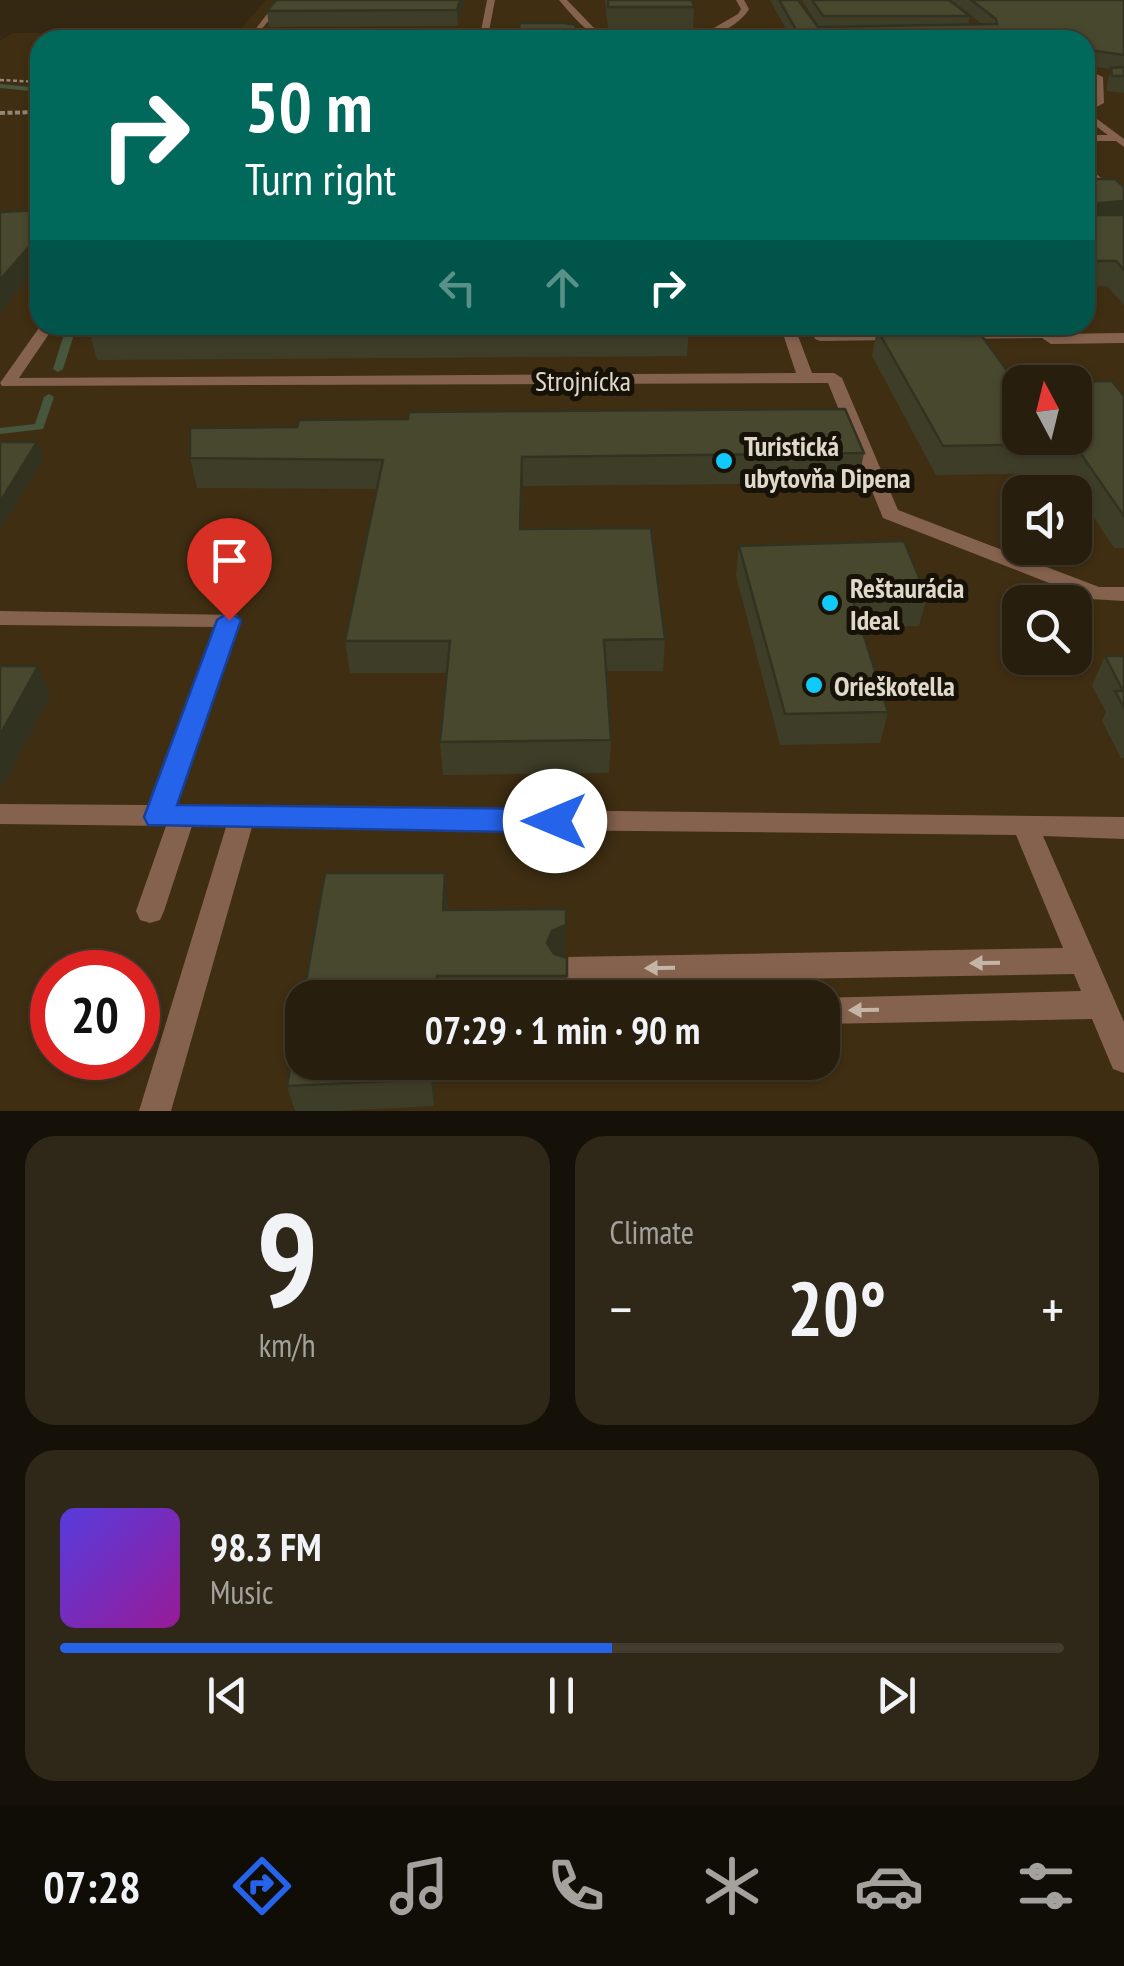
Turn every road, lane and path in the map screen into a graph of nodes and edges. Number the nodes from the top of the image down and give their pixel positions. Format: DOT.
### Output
graph roads {
  1 [pos="282,0"];
  2 [pos="491,0"];
  3 [pos="563,0"];
  4 [pos="740,0"];
  5 [pos="257,30"];
  6 [pos="485,30"];
  7 [pos="592,30"];
  8 [pos="715,30"];
  9 [pos="1095,76"];
  10 [pos="1098,77"];
  11 [pos="1111,77"];
  12 [pos="0,80"];
  13 [pos="30,82"];
  14 [pos="1095,105"];
  15 [pos="30,112"];
  16 [pos="0,114"];
  17 [pos="1095,120"];
  18 [pos="1095,139"];
  19 [pos="1120,141"];
  20 [pos="1095,176"];
  21 [pos="1120,195"];
  22 [pos="41,335"];
  23 [pos="791,335"];
  24 [pos="820,335"];
  25 [pos="852,335"];
  26 [pos="1048,335"];
  27 [pos="1124,338"];
  28 [pos="806,379"];
  29 [pos="1124,594"];
  30 [pos="0,618"];
  31 [pos="170,817"];
  32 [pos="242,818"];
  33 [pos="3,820"];
  34 [pos="1025,825"];
  35 [pos="1124,828"];
  36 [pos="150,911"];
  37 [pos="1083,961"];
  38 [pos="566,970"];
  39 [pos="1102,1005"];
  40 [pos="840,1010"];
  41 [pos="1124,1058"];
  42 [pos="156,1111"];
  1 -- 5 [label="street"];
  2 -- 6 [label="street"];
  3 -- 7 [label="street"];
  4 -- 8 [label="street"];
  9 -- 10 [label="street"];
  10 -- 11 [label="street"];
  10 -- 14 [label="street"];
  12 -- 13 [label="path"];
  15 -- 16 [label="path"];
  17 -- 19 [label="street"];
  18 -- 19 [label="street"];
  20 -- 21 [label="street"];
  22 -- 28 [label="street, Strojnícka"];
  23 -- 28 [label="street"];
  24 -- 25 [label="street"];
  26 -- 27 [label="street"];
  28 -- 29 [label="street, Strojnícka"];
  30 -- 31 [label="street"];
  31 -- 32 [label="street"];
  31 -- 33 [label="street"];
  31 -- 36 [label="street"];
  32 -- 34 [label="street"];
  32 -- 42 [label="street"];
  34 -- 35 [label="street"];
  34 -- 37 [label="street"];
  37 -- 38 [label="street, one-way"];
  37 -- 39 [label="street"];
  39 -- 40 [label="street, one-way"];
  39 -- 41 [label="street"];
}
